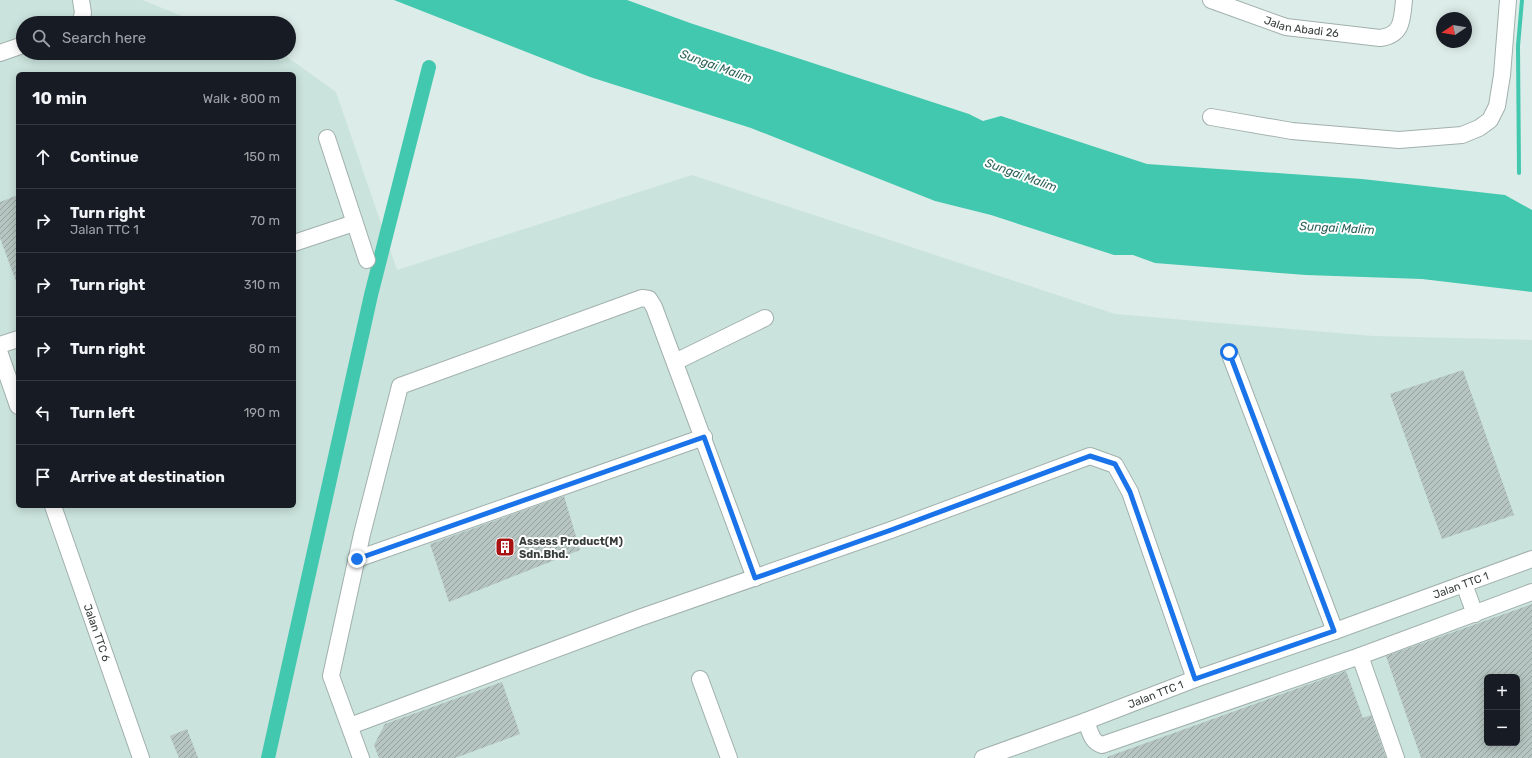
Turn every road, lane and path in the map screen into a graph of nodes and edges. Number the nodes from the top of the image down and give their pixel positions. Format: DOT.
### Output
graph roads {
  1 [pos="81,0"];
  2 [pos="1211,0"];
  3 [pos="1404,0"];
  4 [pos="1508,0"];
  5 [pos="82,16"];
  6 [pos="16,47"];
  7 [pos="0,53"];
  8 [pos="1211,117"];
  9 [pos="327,138"];
  10 [pos="354,222"];
  11 [pos="296,242"];
  12 [pos="367,260"];
  13 [pos="765,318"];
  14 [pos="16,340"];
  15 [pos="0,345"];
  16 [pos="1229,352"];
  17 [pos="0,354"];
  18 [pos="675,362"];
  19 [pos="16,400"];
  20 [pos="704,437"];
  21 [pos="54,508"];
  22 [pos="357,559"];
  23 [pos="1532,559"];
  24 [pos="755,578"];
  25 [pos="1464,584"];
  26 [pos="1532,592"];
  27 [pos="1475,614"];
  28 [pos="1334,631"];
  29 [pos="1360,656"];
  30 [pos="700,679"];
  31 [pos="1195,679"];
  32 [pos="1086,721"];
  33 [pos="350,726"];
  34 [pos="142,758"];
  35 [pos="361,758"];
  36 [pos="729,758"];
  37 [pos="983,758"];
  38 [pos="1396,758"];
  1 -- 5 [label="street"];
  2 -- 3 [label="street, Jalan Abadi 26"];
  4 -- 8 [label="street"];
  6 -- 7 [label="street"];
  9 -- 10 [label="street"];
  10 -- 11 [label="street"];
  10 -- 12 [label="street"];
  13 -- 18 [label="street"];
  14 -- 15 [label="street"];
  16 -- 28 [label="street"];
  17 -- 19 [label="street"];
  18 -- 20 [label="street"];
  18 -- 22 [label="street"];
  20 -- 22 [label="street"];
  20 -- 24 [label="street"];
  21 -- 34 [label="street, Jalan TTC 6"];
  22 -- 33 [label="street"];
  23 -- 25 [label="street, Jalan TTC 1"];
  24 -- 31 [label="street"];
  24 -- 33 [label="street"];
  25 -- 27 [label="street"];
  25 -- 28 [label="street, Jalan TTC 1"];
  26 -- 27 [label="street"];
  27 -- 29 [label="street"];
  28 -- 31 [label="street, Jalan TTC 1"];
  29 -- 32 [label="street"];
  29 -- 38 [label="street"];
  30 -- 36 [label="street"];
  31 -- 32 [label="street, Jalan TTC 1"];
  32 -- 37 [label="street, Jalan TTC 1"];
  33 -- 35 [label="street"];
}
